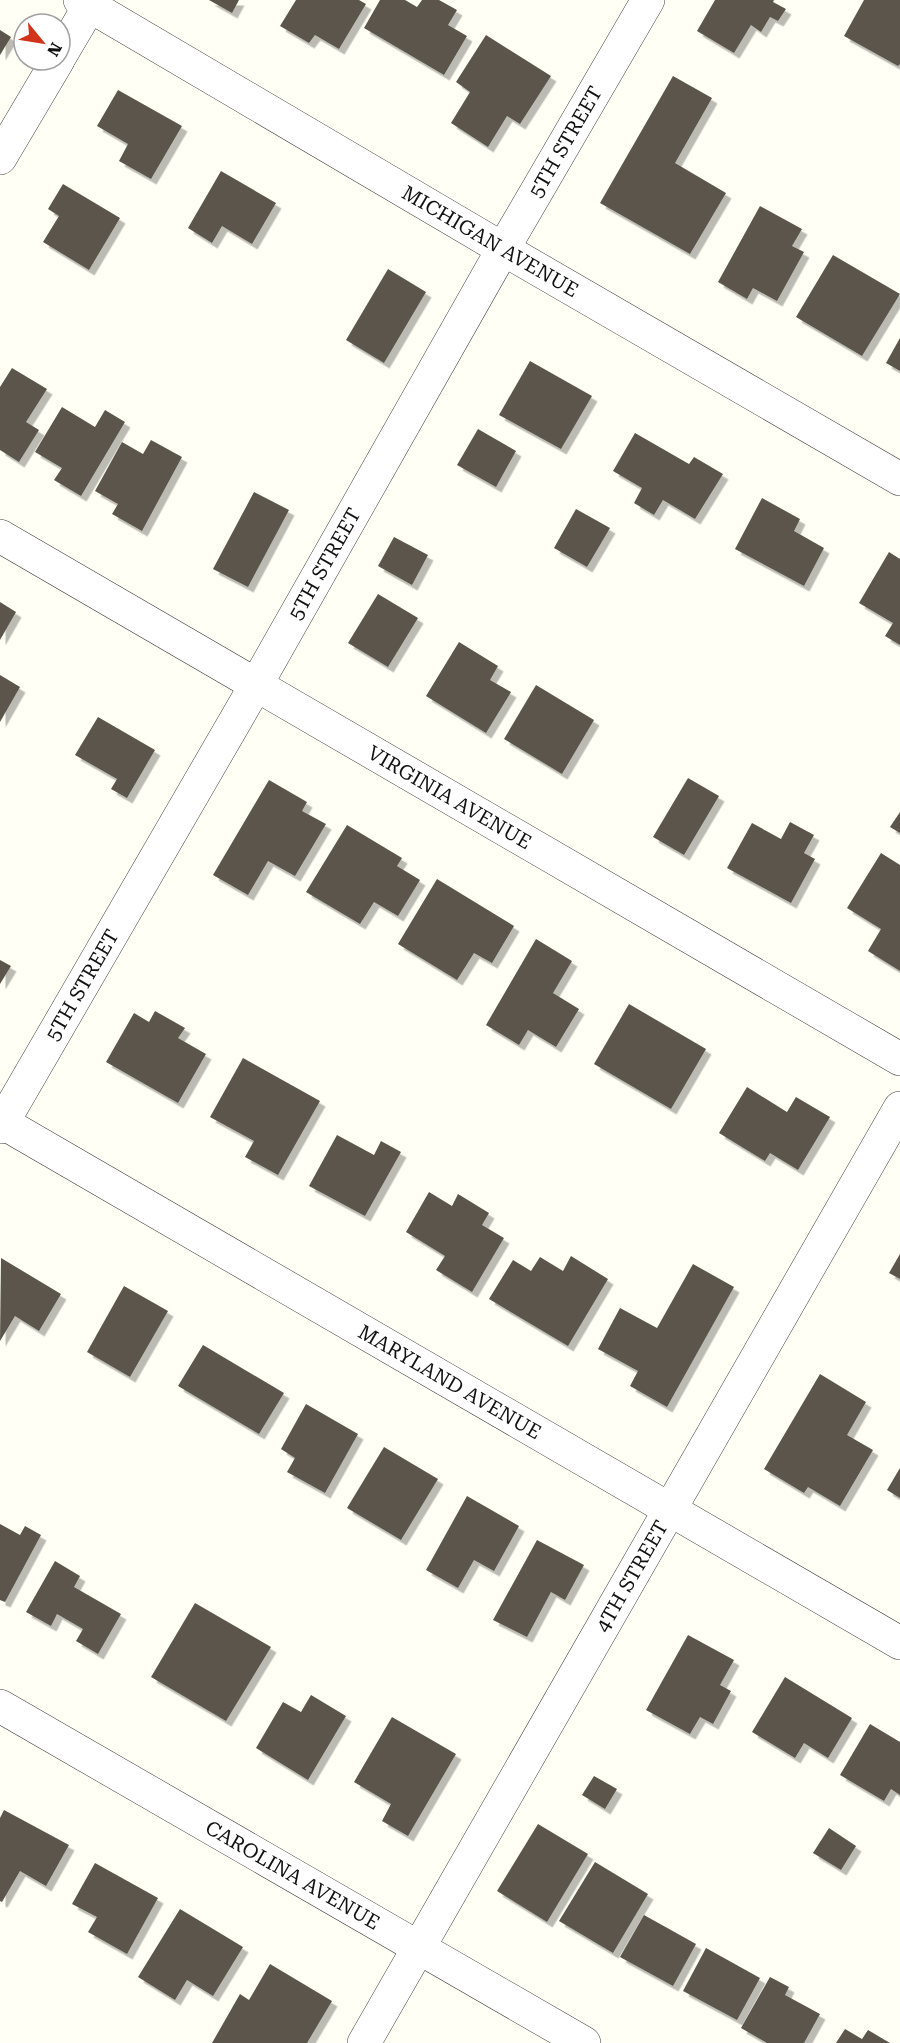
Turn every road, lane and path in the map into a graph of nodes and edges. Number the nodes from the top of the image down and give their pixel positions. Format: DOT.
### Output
graph roads {
  1 [pos="648,0"];
  2 [pos="88,2"];
  3 [pos="72,33"];
  4 [pos="51,72"];
  5 [pos="0,158"];
  6 [pos="503,249"];
  7 [pos="900,479"];
  8 [pos="0,536"];
  9 [pos="256,686"];
  10 [pos="900,1059"];
  11 [pos="900,1108"];
  12 [pos="1,1123"];
  13 [pos="671,1510"];
  14 [pos="900,1643"];
  15 [pos="0,1706"];
  16 [pos="419,1948"];
  17 [pos="364,2043"];
  18 [pos="584,2043"];
  1 -- 6 [label="street, 5TH STREET"];
  2 -- 3 [label="street"];
  2 -- 6 [label="street, MICHIGAN AVENUE"];
  4 -- 5 [label="street"];
  6 -- 7 [label="street, MICHIGAN AVENUE"];
  6 -- 9 [label="street, 5TH STREET"];
  8 -- 9 [label="street, VIRGINIA AVENUE"];
  9 -- 10 [label="street, VIRGINIA AVENUE"];
  9 -- 12 [label="street, 5TH STREET"];
  11 -- 13 [label="street, 4TH STREET"];
  12 -- 13 [label="street, MARYLAND AVENUE"];
  13 -- 14 [label="street, MARYLAND AVENUE"];
  13 -- 16 [label="street, 4TH STREET"];
  15 -- 16 [label="street, CAROLINA AVENUE"];
  16 -- 17 [label="street, 4TH STREET"];
  16 -- 18 [label="street, CAROLINA AVENUE"];
}
